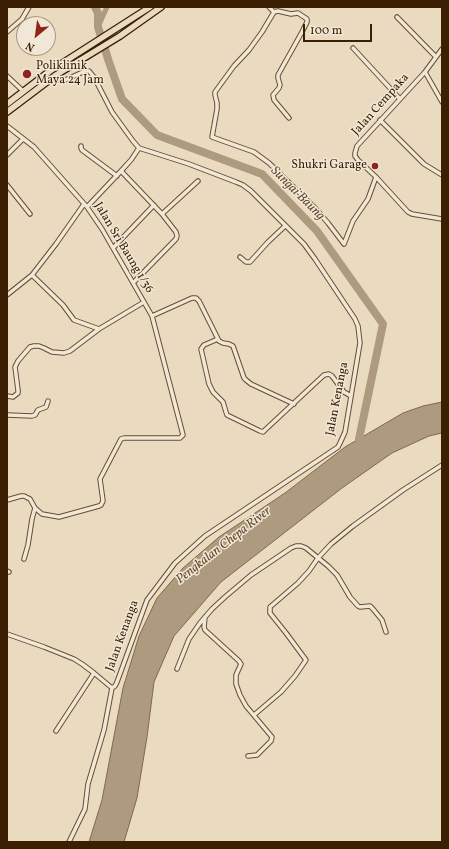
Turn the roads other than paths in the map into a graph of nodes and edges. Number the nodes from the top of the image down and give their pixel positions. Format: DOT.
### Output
graph roads {
  1 [pos="29,7"];
  2 [pos="150,7"];
  3 [pos="161,7"];
  4 [pos="269,7"];
  5 [pos="299,7"];
  6 [pos="274,12"];
  7 [pos="298,13"];
  8 [pos="397,17"];
  9 [pos="7,32"];
  10 [pos="353,48"];
  11 [pos="442,49"];
  12 [pos="436,57"];
  13 [pos="425,72"];
  14 [pos="56,75"];
  15 [pos="7,76"];
  16 [pos="23,91"];
  17 [pos="400,99"];
  18 [pos="442,102"];
  19 [pos="7,104"];
  20 [pos="7,112"];
  21 [pos="289,118"];
  22 [pos="380,120"];
  23 [pos="7,126"];
  24 [pos="23,139"];
  25 [pos="81,146"];
  26 [pos="139,148"];
  27 [pos="7,154"];
  28 [pos="121,171"];
  29 [pos="442,175"];
  30 [pos="117,176"];
  31 [pos="376,177"];
  32 [pos="198,181"];
  33 [pos="7,185"];
  34 [pos="85,205"];
  35 [pos="154,205"];
  36 [pos="30,214"];
  37 [pos="162,214"];
  38 [pos="442,219"];
  39 [pos="285,226"];
  40 [pos="113,248"];
  41 [pos="240,257"];
  42 [pos="32,275"];
  43 [pos="133,283"];
  44 [pos="7,295"];
  45 [pos="144,302"];
  46 [pos="152,316"];
  47 [pos="98,329"];
  48 [pos="218,339"];
  49 [pos="7,396"];
  50 [pos="351,396"];
  51 [pos="48,401"];
  52 [pos="294,404"];
  53 [pos="7,415"];
  54 [pos="442,465"];
  55 [pos="7,500"];
  56 [pos="35,508"];
  57 [pos="318,558"];
  58 [pos="24,559"];
  59 [pos="206,616"];
  60 [pos="386,632"];
  61 [pos="7,634"];
  62 [pos="177,669"];
  63 [pos="94,673"];
  64 [pos="112,688"];
  65 [pos="254,715"];
  66 [pos="56,731"];
  67 [pos="248,756"];
  68 [pos="69,842"];
  1 -- 9 [label="street"];
  2 -- 16 [label="main road"];
  3 -- 14 [label="main road"];
  4 -- 6 [label="street"];
  5 -- 7 [label="street"];
  6 -- 7 [label="street"];
  6 -- 31 [label="street"];
  7 -- 21 [label="street"];
  8 -- 12 [label="street"];
  10 -- 17 [label="street"];
  11 -- 12 [label="street, Jalan Cempaka"];
  12 -- 13 [label="street, Jalan Cempaka"];
  13 -- 17 [label="street, Jalan Cempaka"];
  13 -- 18 [label="street"];
  14 -- 20 [label="main road"];
  14 -- 26 [label="street"];
  15 -- 16 [label="street"];
  16 -- 19 [label="main road"];
  17 -- 22 [label="street, Jalan Cempaka"];
  22 -- 29 [label="street"];
  22 -- 31 [label="street, Jalan Cempaka"];
  23 -- 24 [label="street, Jalan Sri Baung 1/36"];
  24 -- 27 [label="street"];
  24 -- 34 [label="street, Jalan Sri Baung 1/36"];
  25 -- 30 [label="street"];
  26 -- 28 [label="street"];
  26 -- 39 [label="street, Jalan Kenanga"];
  28 -- 30 [label="street"];
  28 -- 35 [label="street"];
  30 -- 34 [label="street"];
  31 -- 38 [label="street"];
  32 -- 37 [label="street"];
  33 -- 36 [label="street"];
  34 -- 40 [label="street, Jalan Sri Baung 1/36"];
  34 -- 42 [label="street"];
  35 -- 37 [label="street"];
  35 -- 40 [label="street"];
  37 -- 43 [label="street"];
  39 -- 41 [label="street"];
  39 -- 50 [label="street, Jalan Kenanga"];
  40 -- 43 [label="street, Jalan Sri Baung 1/36"];
  42 -- 44 [label="street"];
  42 -- 47 [label="street"];
  43 -- 45 [label="street, Jalan Sri Baung 1/36"];
  45 -- 46 [label="street, Jalan Sri Baung 1/36"];
  45 -- 47 [label="street"];
  46 -- 48 [label="street"];
  46 -- 56 [label="street, Jalan Sri Baung 1/36"];
  47 -- 49 [label="street"];
  48 -- 52 [label="street"];
  48 -- 52 [label="street"];
  50 -- 52 [label="street"];
  50 -- 64 [label="street, Jalan Kenanga"];
  51 -- 53 [label="street"];
  54 -- 57 [label="street"];
  55 -- 56 [label="street"];
  56 -- 58 [label="street"];
  57 -- 59 [label="street"];
  57 -- 60 [label="street"];
  57 -- 65 [label="street"];
  59 -- 62 [label="street"];
  59 -- 65 [label="street"];
  61 -- 63 [label="street"];
  63 -- 64 [label="street"];
  63 -- 66 [label="street"];
  64 -- 68 [label="street, Jalan Kenanga"];
  65 -- 67 [label="street"];
}
